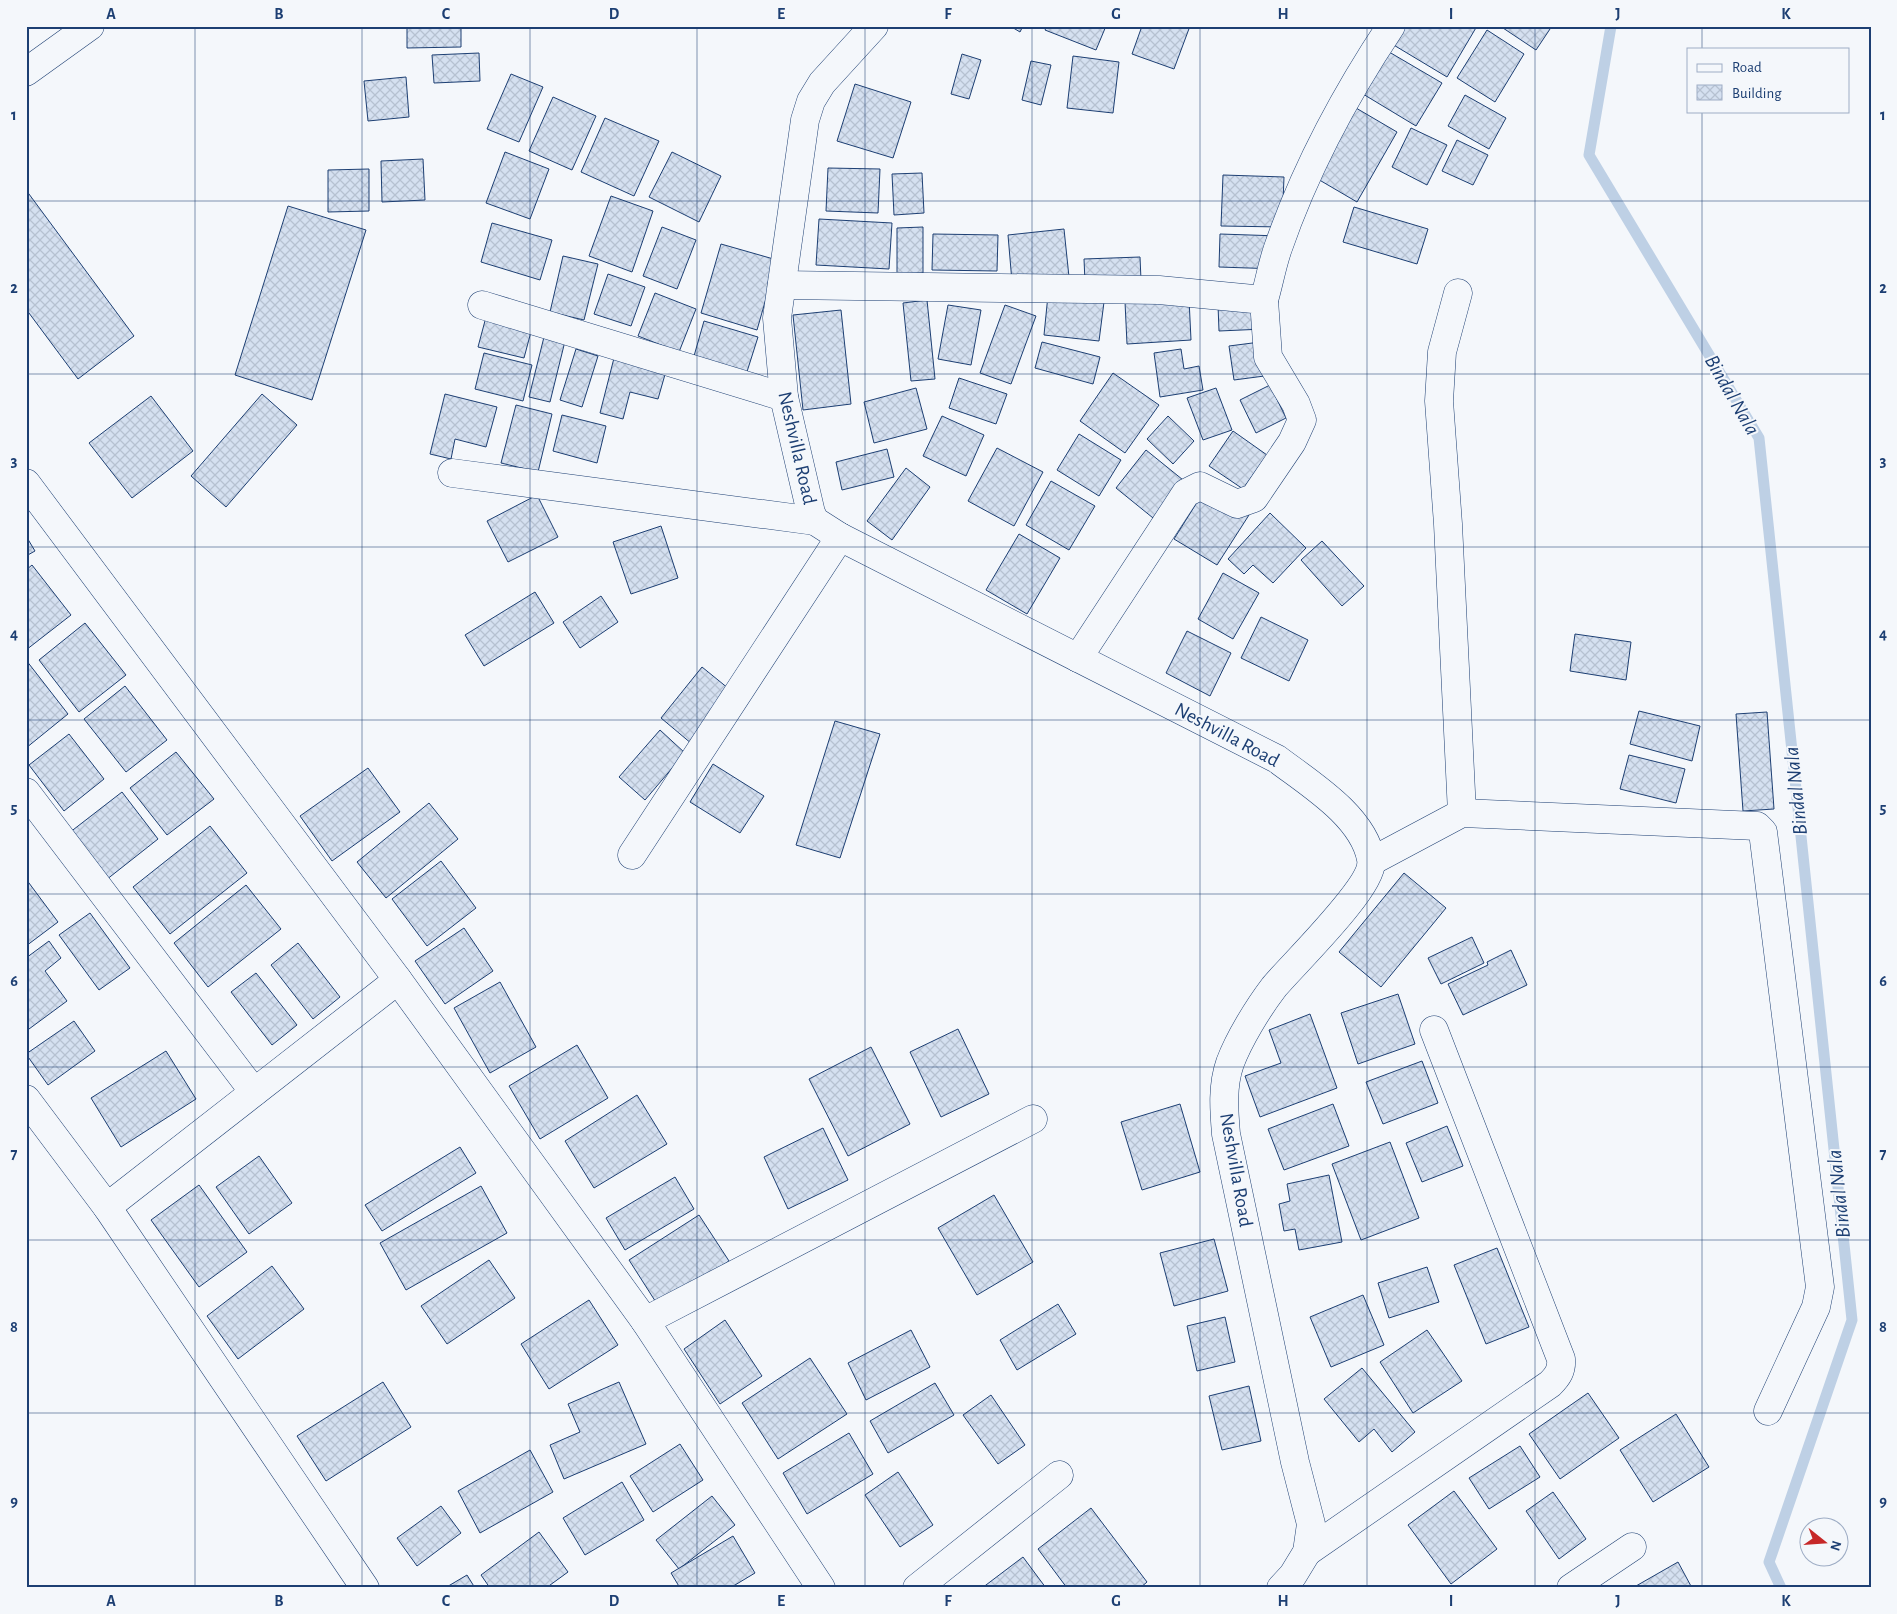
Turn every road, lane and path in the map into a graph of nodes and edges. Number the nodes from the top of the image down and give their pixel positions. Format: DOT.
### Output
graph roads {
  1 [pos="90,26"];
  2 [pos="874,26"];
  3 [pos="1391,26"];
  4 [pos="26,72"];
  5 [pos="782,285"];
  6 [pos="1458,292"];
  7 [pos="1264,300"];
  8 [pos="482,305"];
  9 [pos="784,396"];
  10 [pos="452,473"];
  11 [pos="26,483"];
  12 [pos="815,521"];
  13 [pos="840,537"];
  14 [pos="1078,658"];
  15 [pos="26,792"];
  16 [pos="1462,812"];
  17 [pos="632,855"];
  18 [pos="1372,861"];
  19 [pos="398,980"];
  20 [pos="1434,1030"];
  21 [pos="254,1092"];
  22 [pos="27,1101"];
  23 [pos="1033,1119"];
  24 [pos="107,1207"];
  25 [pos="645,1321"];
  26 [pos="1768,1411"];
  27 [pos="1059,1475"];
  28 [pos="1632,1547"];
  29 [pos="1307,1552"];
  30 [pos="365,1588"];
  31 [pos="821,1588"];
  32 [pos="917,1588"];
  33 [pos="1281,1588"];
  34 [pos="1571,1588"];
  1 -- 4 [label="street"];
  2 -- 5 [label="street, Neshvilla Road"];
  3 -- 7 [label="street"];
  5 -- 7 [label="street"];
  5 -- 9 [label="street, Neshvilla Road"];
  6 -- 16 [label="street"];
  7 -- 14 [label="street"];
  8 -- 9 [label="street"];
  9 -- 12 [label="street, Neshvilla Road"];
  10 -- 12 [label="street"];
  11 -- 19 [label="street"];
  12 -- 13 [label="street, Neshvilla Road"];
  13 -- 14 [label="street, Neshvilla Road"];
  13 -- 17 [label="street"];
  14 -- 18 [label="street, Neshvilla Road"];
  15 -- 21 [label="street"];
  16 -- 18 [label="street"];
  16 -- 26 [label="street"];
  18 -- 29 [label="street, Neshvilla Road"];
  19 -- 21 [label="street"];
  19 -- 25 [label="street"];
  20 -- 29 [label="street"];
  21 -- 24 [label="street"];
  22 -- 24 [label="street"];
  23 -- 25 [label="street"];
  24 -- 30 [label="street"];
  25 -- 31 [label="street"];
  27 -- 32 [label="street"];
  28 -- 34 [label="street"];
  29 -- 33 [label="street, Neshvilla Road"];
}
